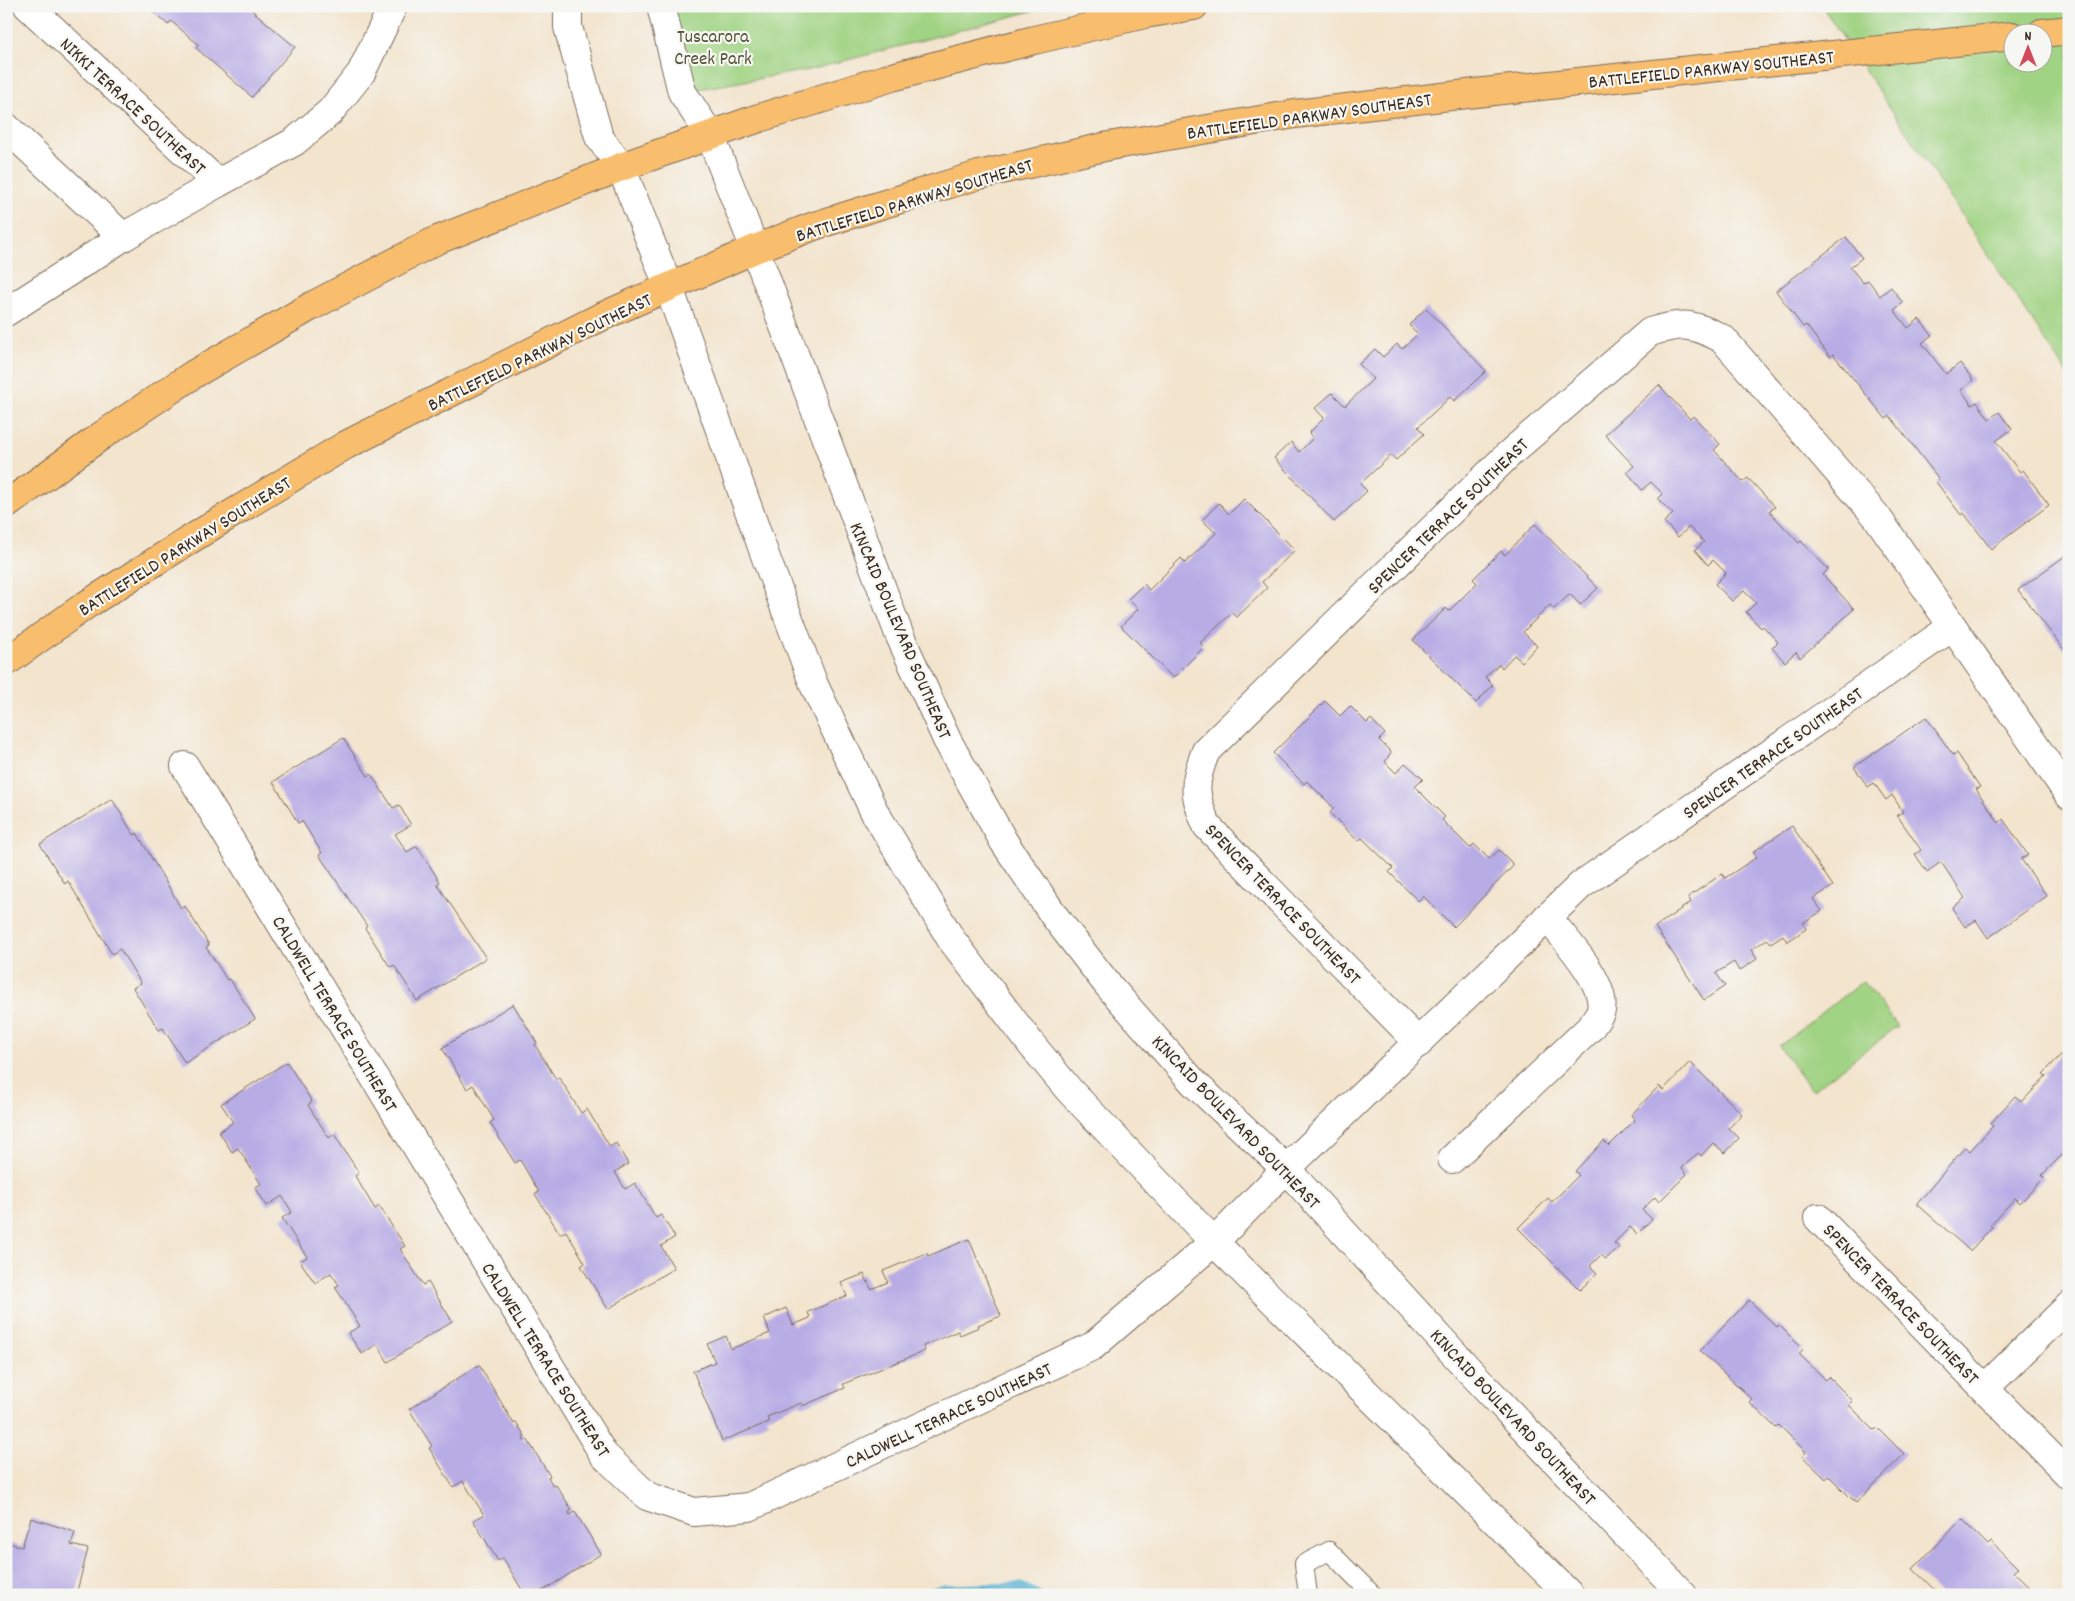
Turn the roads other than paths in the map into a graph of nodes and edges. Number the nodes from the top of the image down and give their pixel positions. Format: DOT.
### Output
graph roads {
  1 [pos="28,6"];
  2 [pos="393,6"];
  3 [pos="568,6"];
  4 [pos="661,6"];
  5 [pos="1194,6"];
  6 [pos="2069,30"];
  7 [pos="2052,32"];
  8 [pos="2002,37"];
  9 [pos="6,127"];
  10 [pos="710,135"];
  11 [pos="621,167"];
  12 [pos="218,182"];
  13 [pos="124,237"];
  14 [pos="755,249"];
  15 [pos="669,288"];
  16 [pos="6,312"];
  17 [pos="6,506"];
  18 [pos="1952,627"];
  19 [pos="6,662"];
  20 [pos="185,766"];
  21 [pos="2069,795"];
  22 [pos="1547,917"];
  23 [pos="1419,1043"];
  24 [pos="1452,1159"];
  25 [pos="1286,1169"];
  26 [pos="1818,1218"];
  27 [pos="1214,1242"];
  28 [pos="2069,1306"];
  29 [pos="1985,1388"];
  30 [pos="2069,1475"];
  31 [pos="1308,1595"];
  32 [pos="1373,1595"];
  33 [pos="1570,1595"];
  34 [pos="1683,1595"];
  1 -- 12 [label="street, NIKKI TERRACE SOUTHEAST"];
  2 -- 12 [label="street, NIKKI TERRACE SOUTHEAST"];
  3 -- 11 [label="street"];
  4 -- 10 [label="street, KINCAID BOULEVARD SOUTHEAST"];
  5 -- 10 [label="main road"];
  6 -- 7 [label="main road"];
  8 -- 14 [label="main road, BATTLEFIELD PARKWAY SOUTHEAST"];
  9 -- 13 [label="street"];
  10 -- 11 [label="main road"];
  10 -- 14 [label="street, KINCAID BOULEVARD SOUTHEAST"];
  11 -- 15 [label="street"];
  11 -- 17 [label="main road"];
  12 -- 13 [label="street, NIKKI TERRACE SOUTHEAST"];
  13 -- 16 [label="street, NIKKI TERRACE SOUTHEAST"];
  14 -- 15 [label="main road, BATTLEFIELD PARKWAY SOUTHEAST"];
  14 -- 25 [label="street, KINCAID BOULEVARD SOUTHEAST"];
  15 -- 19 [label="main road, BATTLEFIELD PARKWAY SOUTHEAST"];
  15 -- 27 [label="street"];
  18 -- 21 [label="street, SPENCER TERRACE SOUTHEAST"];
  18 -- 22 [label="street, SPENCER TERRACE SOUTHEAST"];
  18 -- 23 [label="street, SPENCER TERRACE SOUTHEAST"];
  20 -- 27 [label="street, CALDWELL TERRACE SOUTHEAST"];
  22 -- 23 [label="street, SPENCER TERRACE SOUTHEAST"];
  22 -- 24 [label="street"];
  23 -- 25 [label="street, SPENCER TERRACE SOUTHEAST"];
  25 -- 27 [label="street, SPENCER TERRACE SOUTHEAST"];
  25 -- 34 [label="street, KINCAID BOULEVARD SOUTHEAST"];
  26 -- 29 [label="street, SPENCER TERRACE SOUTHEAST"];
  27 -- 33 [label="street"];
  28 -- 29 [label="street, SPENCER TERRACE SOUTHEAST"];
  29 -- 30 [label="street, SPENCER TERRACE SOUTHEAST"];
  31 -- 32 [label="lane"];
}
